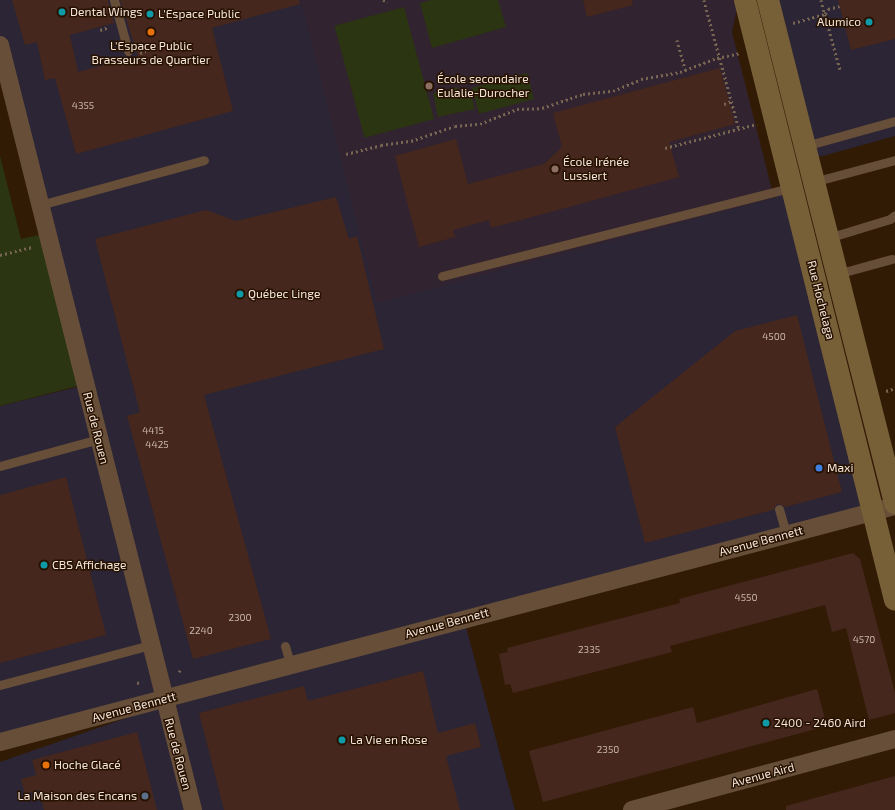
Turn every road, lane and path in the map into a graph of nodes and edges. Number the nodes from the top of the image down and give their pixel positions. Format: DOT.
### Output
graph roads {
  1 [pos="114,0"];
  2 [pos="383,0"];
  3 [pos="388,0"];
  4 [pos="704,0"];
  5 [pos="744,0"];
  6 [pos="768,0"];
  7 [pos="821,0"];
  8 [pos="840,6"];
  9 [pos="825,14"];
  10 [pos="790,23"];
  11 [pos="677,40"];
  12 [pos="0,46"];
  13 [pos="128,51"];
  14 [pos="740,53"];
  15 [pos="720,57"];
  16 [pos="840,69"];
  17 [pos="686,71"];
  18 [pos="732,101"];
  19 [pos="724,104"];
  20 [pos="895,121"];
  21 [pos="758,124"];
  22 [pos="739,129"];
  23 [pos="805,146"];
  24 [pos="665,148"];
  25 [pos="346,154"];
  26 [pos="204,160"];
  27 [pos="895,160"];
  28 [pos="814,182"];
  29 [pos="792,188"];
  30 [pos="40,205"];
  31 [pos="893,218"];
  32 [pos="828,238"];
  33 [pos="50,243"];
  34 [pos="0,255"];
  35 [pos="892,259"];
  36 [pos="442,276"];
  37 [pos="829,279"];
  38 [pos="895,388"];
  39 [pos="883,391"];
  40 [pos="98,439"];
  41 [pos="0,466"];
  42 [pos="895,502"];
  43 [pos="895,506"];
  44 [pos="779,509"];
  45 [pos="874,511"];
  46 [pos="786,534"];
  47 [pos="895,600"];
  48 [pos="150,646"];
  49 [pos="285,646"];
  50 [pos="290,664"];
  51 [pos="142,682"];
  52 [pos="137,683"];
  53 [pos="0,685"];
  54 [pos="164,699"];
  55 [pos="895,739"];
  56 [pos="0,742"];
  57 [pos="193,810"];
  58 [pos="632,810"];
  1 -- 13 [label="lane"];
  2 -- 3 [label="path"];
  4 -- 15 [label="path"];
  5 -- 29 [label="main road, Rue Hochelaga"];
  6 -- 23 [label="main road, Rue Hochelaga"];
  7 -- 9 [label="path"];
  8 -- 9 [label="path"];
  9 -- 10 [label="path"];
  9 -- 16 [label="path"];
  11 -- 17 [label="path"];
  12 -- 30 [label="street, Rue de Rouen"];
  14 -- 15 [label="path"];
  15 -- 17 [label="path"];
  15 -- 18 [label="path"];
  17 -- 25 [label="path"];
  18 -- 19 [label="path"];
  18 -- 22 [label="path"];
  20 -- 23 [label="lane"];
  21 -- 22 [label="path"];
  22 -- 24 [label="path"];
  23 -- 28 [label="main road, Rue Hochelaga"];
  26 -- 30 [label="lane"];
  27 -- 28 [label="lane"];
  28 -- 29 [label="lane"];
  28 -- 32 [label="main road, Rue Hochelaga"];
  29 -- 36 [label="lane"];
  29 -- 37 [label="main road, Rue Hochelaga"];
  30 -- 33 [label="street, Rue de Rouen"];
  31 -- 32 [label="lane"];
  32 -- 37 [label="main road, Rue Hochelaga"];
  33 -- 34 [label="path"];
  33 -- 40 [label="street, Rue de Rouen"];
  35 -- 37 [label="lane"];
  37 -- 42 [label="main road, Rue Hochelaga"];
  37 -- 45 [label="main road, Rue Hochelaga"];
  38 -- 39 [label="path"];
  40 -- 41 [label="lane"];
  40 -- 48 [label="street, Rue de Rouen"];
  43 -- 45 [label="street, Avenue Bennett"];
  44 -- 46 [label="lane"];
  45 -- 46 [label="street, Avenue Bennett"];
  45 -- 47 [label="main road, Rue Hochelaga"];
  46 -- 50 [label="street, Avenue Bennett"];
  48 -- 53 [label="lane"];
  48 -- 54 [label="street, Rue de Rouen"];
  49 -- 50 [label="lane"];
  50 -- 54 [label="street, Avenue Bennett"];
  51 -- 52 [label="path"];
  54 -- 56 [label="street, Avenue Bennett"];
  54 -- 57 [label="street, Rue de Rouen"];
  55 -- 58 [label="street, Avenue Aird"];
}
